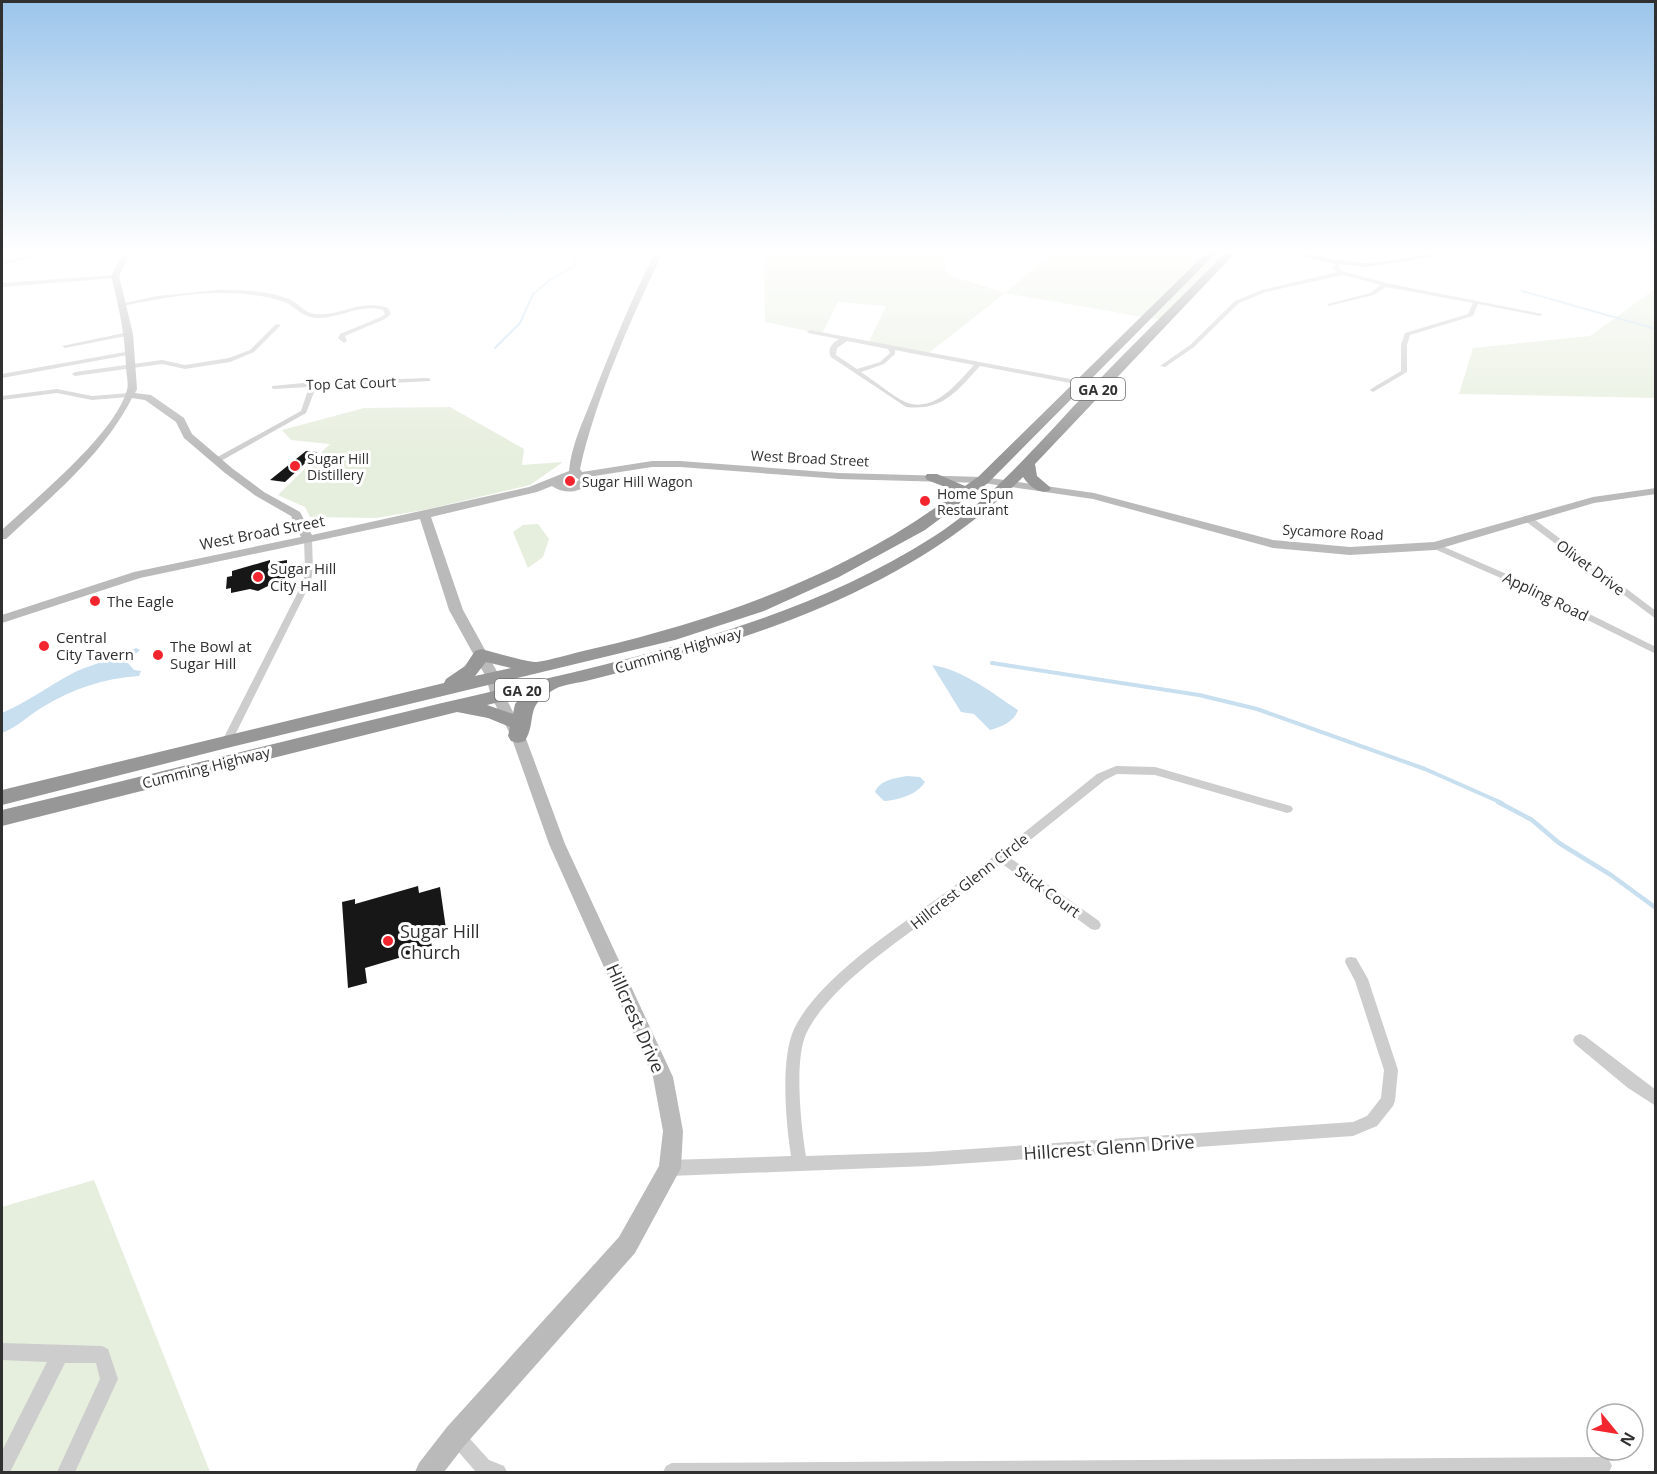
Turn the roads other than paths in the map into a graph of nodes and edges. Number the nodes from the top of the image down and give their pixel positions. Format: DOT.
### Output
graph roads {
  1 [pos="126,320"];
  2 [pos="379,320"];
  3 [pos="628,320"];
  4 [pos="1144,320"];
  5 [pos="1166,320"];
  6 [pos="1219,320"];
  7 [pos="1461,320"];
  8 [pos="278,325"];
  9 [pos="810,332"];
  10 [pos="129,334"];
  11 [pos="846,339"];
  12 [pos="344,341"];
  13 [pos="65,345"];
  14 [pos="891,347"];
  15 [pos="131,353"];
  16 [pos="978,364"];
  17 [pos="132,366"];
  18 [pos="1163,366"];
  19 [pos="858,371"];
  20 [pos="75,374"];
  21 [pos="2,376"];
  22 [pos="428,380"];
  23 [pos="1081,383"];
  24 [pos="314,384"];
  25 [pos="274,387"];
  26 [pos="1373,390"];
  27 [pos="132,395"];
  28 [pos="2,398"];
  29 [pos="576,458"];
  30 [pos="216,460"];
  31 [pos="1028,465"];
  32 [pos="581,477"];
  33 [pos="932,477"];
  34 [pos="983,480"];
  35 [pos="561,481"];
  36 [pos="1010,484"];
  37 [pos="1044,488"];
  38 [pos="1656,491"];
  39 [pos="960,498"];
  40 [pos="424,515"];
  41 [pos="1527,518"];
  42 [pos="4,531"];
  43 [pos="308,540"];
  44 [pos="1435,546"];
  45 [pos="1656,616"];
  46 [pos="2,618"];
  47 [pos="1656,651"];
  48 [pos="481,655"];
  49 [pos="538,667"];
  50 [pos="553,683"];
  51 [pos="496,686"];
  52 [pos="443,699"];
  53 [pos="514,729"];
  54 [pos="227,741"];
  55 [pos="2,798"];
  56 [pos="1287,809"];
  57 [pos="2,818"];
  58 [pos="1001,857"];
  59 [pos="1095,925"];
  60 [pos="1351,962"];
  61 [pos="1581,1040"];
  62 [pos="1656,1099"];
  63 [pos="800,1163"];
  64 [pos="670,1168"];
  65 [pos="2,1352"];
  66 [pos="60,1354"];
  67 [pos="456,1436"];
  68 [pos="1603,1466"];
  69 [pos="2,1469"];
  70 [pos="66,1473"];
  71 [pos="428,1473"];
  72 [pos="498,1473"];
  73 [pos="672,1473"];
  1 -- 10 [label="street"];
  2 -- 12 [label="street"];
  3 -- 29 [label="street"];
  4 -- 23 [label="highway, Cumming Highway / GA 20"];
  5 -- 31 [label="highway, Cumming Highway / GA 20"];
  6 -- 18 [label="street"];
  7 -- 26 [label="street"];
  8 -- 17 [label="street"];
  9 -- 11 [label="street"];
  10 -- 13 [label="street"];
  10 -- 15 [label="street"];
  11 -- 14 [label="street"];
  11 -- 19 [label="street"];
  14 -- 16 [label="street"];
  14 -- 19 [label="street"];
  15 -- 17 [label="street"];
  15 -- 21 [label="street"];
  16 -- 19 [label="street"];
  16 -- 23 [label="street"];
  17 -- 20 [label="street"];
  17 -- 27 [label="street"];
  22 -- 24 [label="street, Top Cat Court"];
  23 -- 34 [label="highway, Cumming Highway / GA 20"];
  24 -- 25 [label="street, Top Cat Court"];
  24 -- 30 [label="street"];
  27 -- 28 [label="street"];
  27 -- 30 [label="street"];
  27 -- 42 [label="street"];
  29 -- 32 [label="street"];
  29 -- 35 [label="street"];
  30 -- 43 [label="street"];
  31 -- 36 [label="highway, Cumming Highway / GA 20"];
  31 -- 37 [label="highway"];
  32 -- 33 [label="street, West Broad Street"];
  32 -- 35 [label="street, West Broad Street"];
  33 -- 34 [label="street, West Broad Street"];
  33 -- 39 [label="highway"];
  34 -- 36 [label="street, West Broad Street"];
  34 -- 39 [label="highway, Cumming Highway / GA 20"];
  35 -- 40 [label="street, West Broad Street"];
  36 -- 37 [label="street, Sycamore Road"];
  36 -- 50 [label="highway, Cumming Highway / GA 20"];
  37 -- 44 [label="street, Sycamore Road"];
  38 -- 41 [label="street, Sycamore Road"];
  39 -- 49 [label="highway, Cumming Highway / GA 20"];
  40 -- 43 [label="street, West Broad Street"];
  40 -- 48 [label="street, Hillcrest Drive"];
  41 -- 44 [label="street, Sycamore Road"];
  41 -- 45 [label="street, Olivet Drive"];
  43 -- 46 [label="street, West Broad Street"];
  43 -- 54 [label="street"];
  44 -- 47 [label="street, Appling Road"];
  48 -- 49 [label="highway"];
  48 -- 51 [label="street, Hillcrest Drive"];
  48 -- 52 [label="highway"];
  49 -- 51 [label="highway, Cumming Highway / GA 20"];
  50 -- 51 [label="highway, Cumming Highway / GA 20"];
  50 -- 53 [label="highway"];
  51 -- 52 [label="highway, Cumming Highway / GA 20"];
  51 -- 53 [label="street, Hillcrest Drive"];
  52 -- 53 [label="highway"];
  52 -- 54 [label="highway, Cumming Highway / GA 20"];
  52 -- 57 [label="highway, Cumming Highway / GA 20"];
  53 -- 64 [label="street, Hillcrest Drive"];
  54 -- 55 [label="highway, Cumming Highway / GA 20"];
  56 -- 58 [label="street, Hillcrest Glenn Circle"];
  58 -- 59 [label="street, Stick Court"];
  58 -- 63 [label="street, Hillcrest Glenn Circle"];
  60 -- 63 [label="street, Hillcrest Glenn Drive"];
  61 -- 62 [label="street"];
  63 -- 64 [label="street, Hillcrest Glenn Drive"];
  64 -- 67 [label="street, Hillcrest Drive"];
  65 -- 66 [label="street"];
  66 -- 69 [label="street"];
  66 -- 70 [label="street"];
  67 -- 71 [label="street, Hillcrest Drive"];
  67 -- 72 [label="street"];
  68 -- 73 [label="street"];
}
